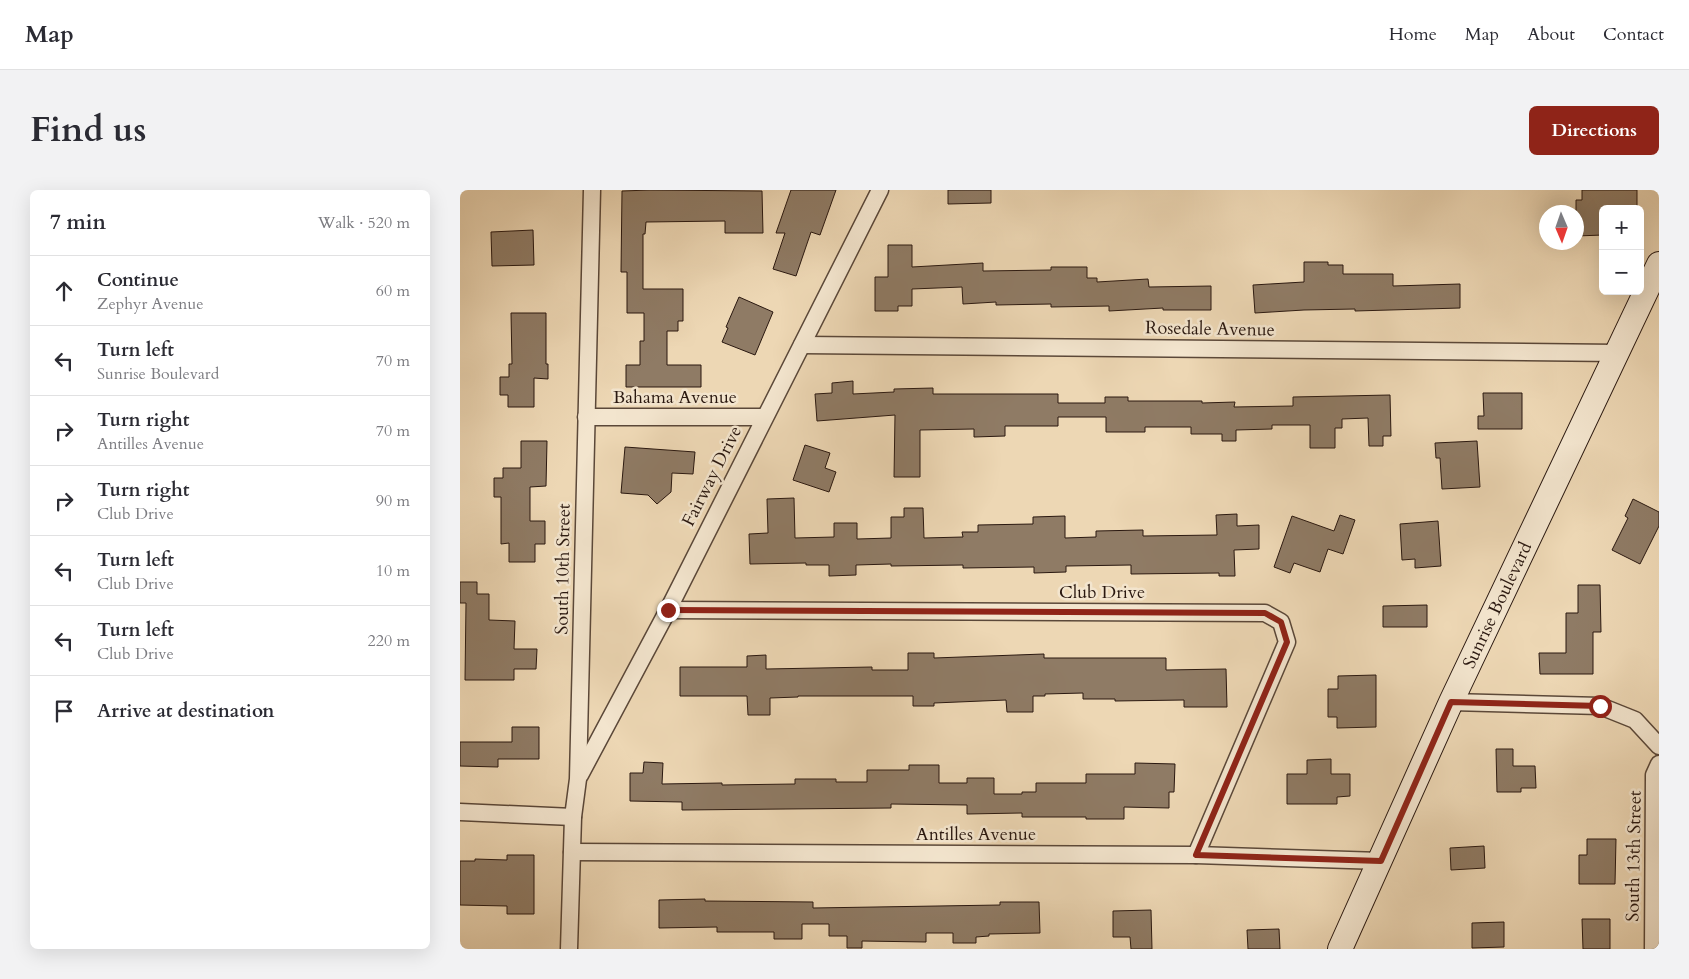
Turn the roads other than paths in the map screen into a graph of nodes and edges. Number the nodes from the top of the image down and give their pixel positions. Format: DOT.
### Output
graph roads {
  1 [pos="592,190"];
  2 [pos="880,190"];
  3 [pos="1656,278"];
  4 [pos="802,345"];
  5 [pos="1618,353"];
  6 [pos="586,417"];
  7 [pos="764,417"];
  8 [pos="668,610"];
  9 [pos="1451,702"];
  10 [pos="1659,746"];
  11 [pos="1659,764"];
  12 [pos="578,779"];
  13 [pos="460,812"];
  14 [pos="573,817"];
  15 [pos="572,852"];
  16 [pos="1196,855"];
  17 [pos="1381,861"];
  18 [pos="569,949"];
  19 [pos="1340,949"];
  20 [pos="1653,949"];
  1 -- 6 [label="street, South 10th Street"];
  2 -- 4 [label="street, Fairway Drive"];
  3 -- 5 [label="street, Sunrise Boulevard"];
  4 -- 5 [label="street, Rosedale Avenue"];
  4 -- 7 [label="street, Fairway Drive"];
  5 -- 9 [label="street, Sunrise Boulevard"];
  6 -- 7 [label="street, Bahama Avenue"];
  6 -- 12 [label="street, South 10th Street"];
  7 -- 8 [label="street, Fairway Drive"];
  8 -- 12 [label="street, Fairway Drive"];
  8 -- 16 [label="street, Club Drive"];
  9 -- 10 [label="street"];
  9 -- 17 [label="street, Sunrise Boulevard"];
  11 -- 20 [label="street, South 13th Street"];
  12 -- 14 [label="street, South 10th Street"];
  13 -- 14 [label="street"];
  14 -- 15 [label="street, South 10th Street"];
  15 -- 16 [label="street, Antilles Avenue"];
  15 -- 18 [label="street, South 10th Street"];
  16 -- 17 [label="street, Antilles Avenue"];
  17 -- 19 [label="street, Sunrise Boulevard"];
}
